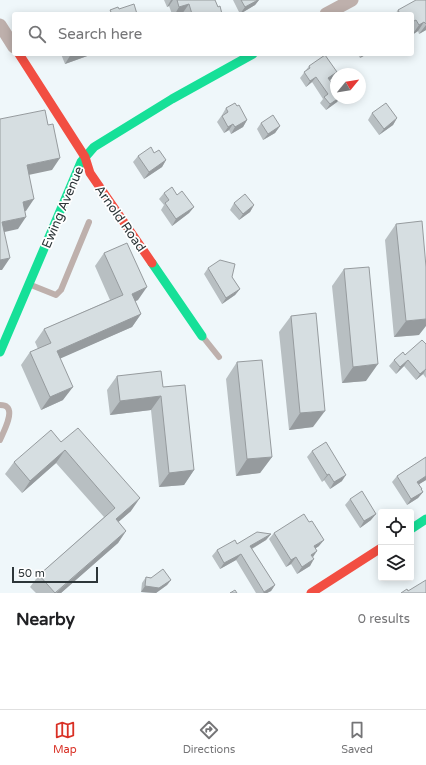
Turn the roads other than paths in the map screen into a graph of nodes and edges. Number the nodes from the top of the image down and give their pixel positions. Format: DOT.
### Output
graph roads {
  1 [pos="352,0"];
  2 [pos="330,12"];
  3 [pos="0,26"];
  4 [pos="12,44"];
  5 [pos="20,56"];
  6 [pos="249,56"];
  7 [pos="85,157"];
  8 [pos="89,222"];
  9 [pos="29,284"];
  10 [pos="202,336"];
  11 [pos="0,352"];
  12 [pos="219,357"];
  13 [pos="0,405"];
  14 [pos="0,440"];
  15 [pos="426,519"];
  16 [pos="414,527"];
  17 [pos="378,550"];
  18 [pos="311,593"];
  1 -- 2 [label="street"];
  3 -- 4 [label="street"];
  5 -- 7 [label="street, Arnold Road"];
  6 -- 7 [label="street, Ewing Avenue"];
  7 -- 9 [label="street, Ewing Avenue"];
  7 -- 10 [label="street, Arnold Road"];
  8 -- 9 [label="lane"];
  9 -- 11 [label="street, Ewing Avenue"];
  10 -- 12 [label="lane, Arnold Road"];
  13 -- 14 [label="lane"];
  15 -- 16 [label="street"];
  17 -- 18 [label="street"];
}
